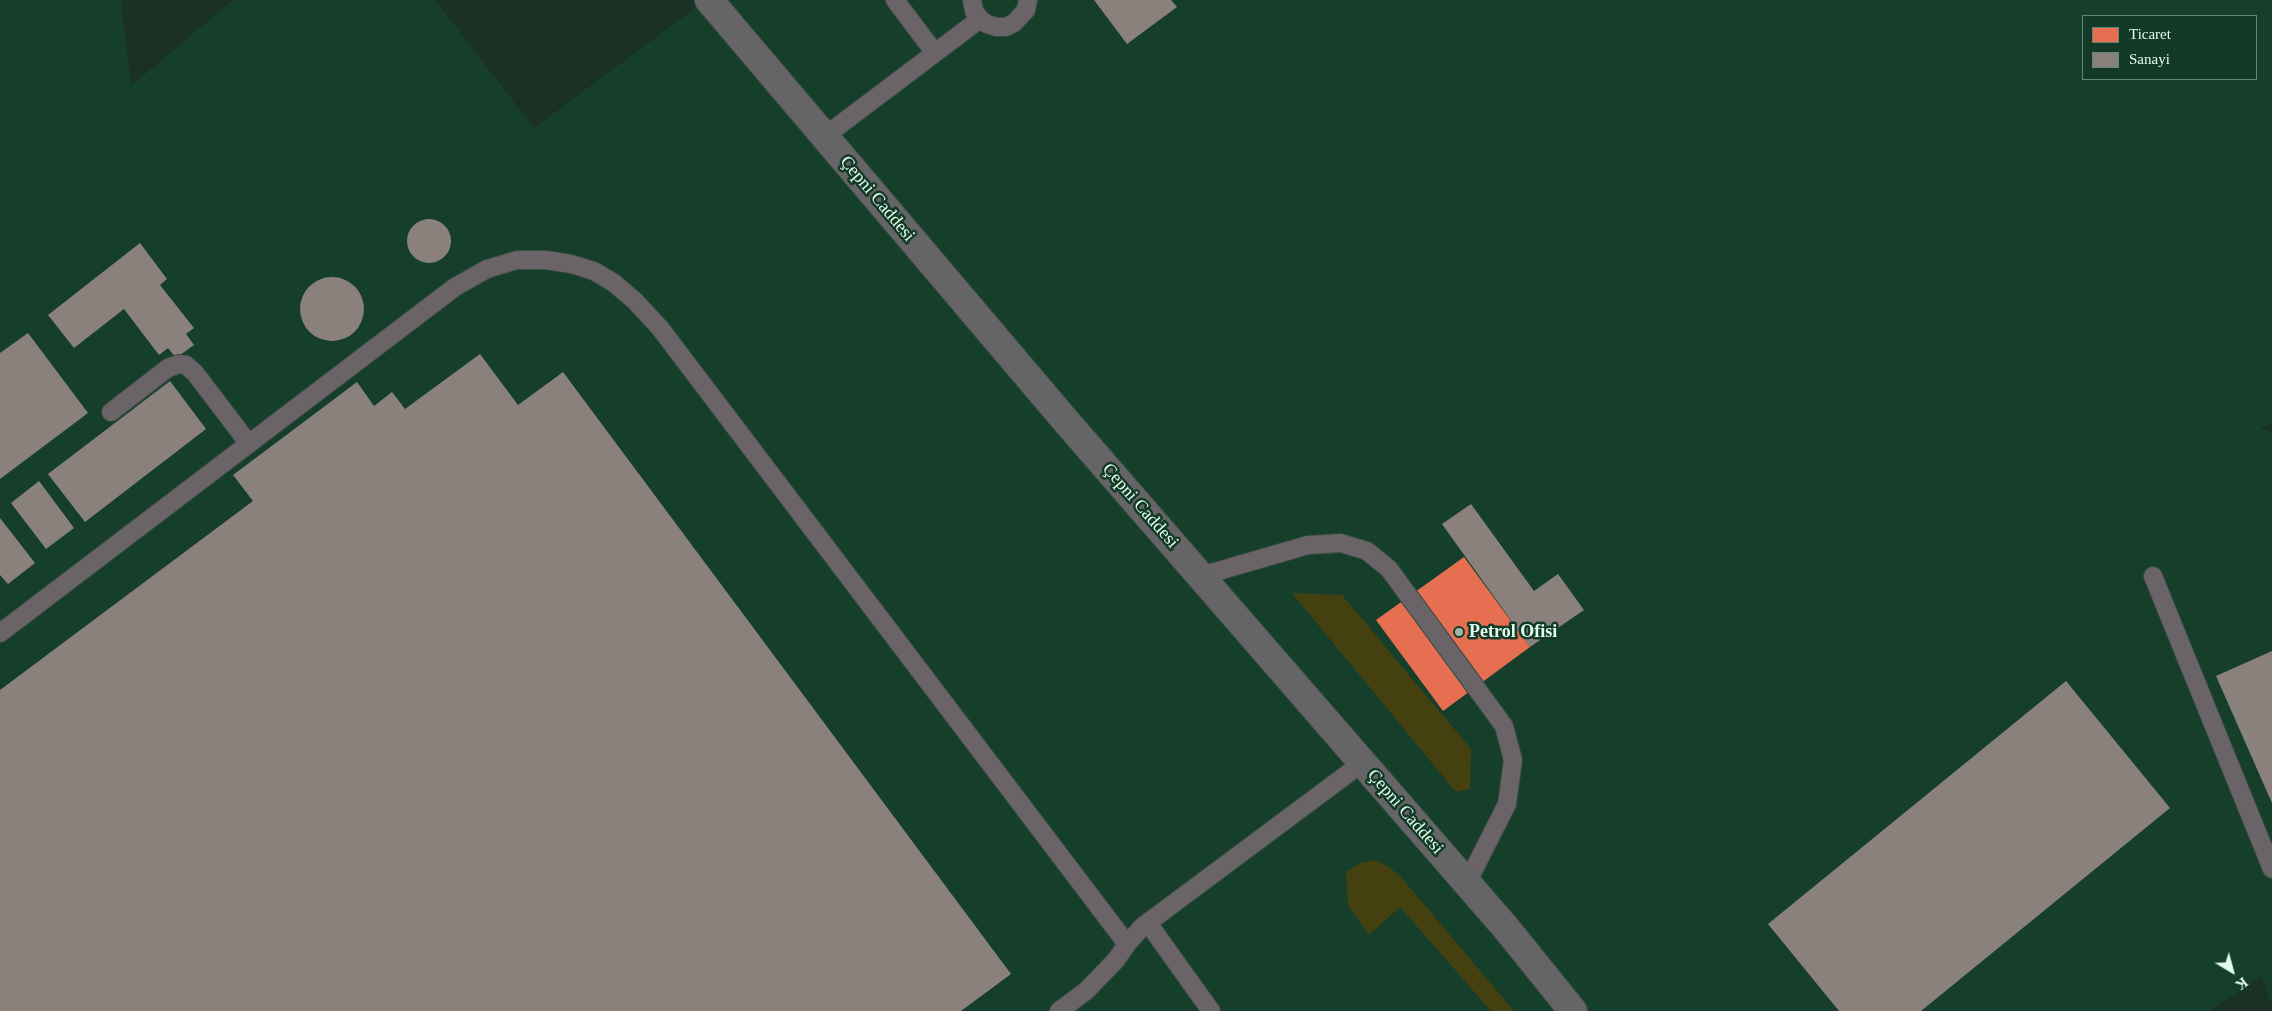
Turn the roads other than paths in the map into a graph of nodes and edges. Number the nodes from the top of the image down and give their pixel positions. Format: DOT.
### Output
graph roads {
  1 [pos="709,0"];
  2 [pos="895,0"];
  3 [pos="972,0"];
  4 [pos="1028,0"];
  5 [pos="980,19"];
  6 [pos="935,53"];
  7 [pos="825,136"];
  8 [pos="111,412"];
  9 [pos="249,444"];
  10 [pos="1201,576"];
  11 [pos="2153,576"];
  12 [pos="0,633"];
  13 [pos="1362,763"];
  14 [pos="2272,870"];
  15 [pos="1467,883"];
  16 [pos="1148,923"];
  17 [pos="1127,944"];
  18 [pos="1059,1011"];
  19 [pos="1212,1011"];
  20 [pos="1573,1011"];
  1 -- 7 [label="main road, Çepni Caddesi"];
  2 -- 6 [label="lane"];
  3 -- 5 [label="lane"];
  4 -- 5 [label="lane"];
  5 -- 6 [label="lane"];
  6 -- 7 [label="lane"];
  7 -- 10 [label="main road, Çepni Caddesi"];
  8 -- 9 [label="lane"];
  9 -- 12 [label="lane"];
  9 -- 17 [label="lane"];
  10 -- 13 [label="main road, Çepni Caddesi"];
  10 -- 15 [label="lane"];
  11 -- 14 [label="lane"];
  13 -- 15 [label="main road, Çepni Caddesi"];
  13 -- 16 [label="lane"];
  15 -- 20 [label="main road, Çepni Caddesi"];
  16 -- 17 [label="lane"];
  16 -- 19 [label="lane"];
  17 -- 18 [label="lane"];
}
